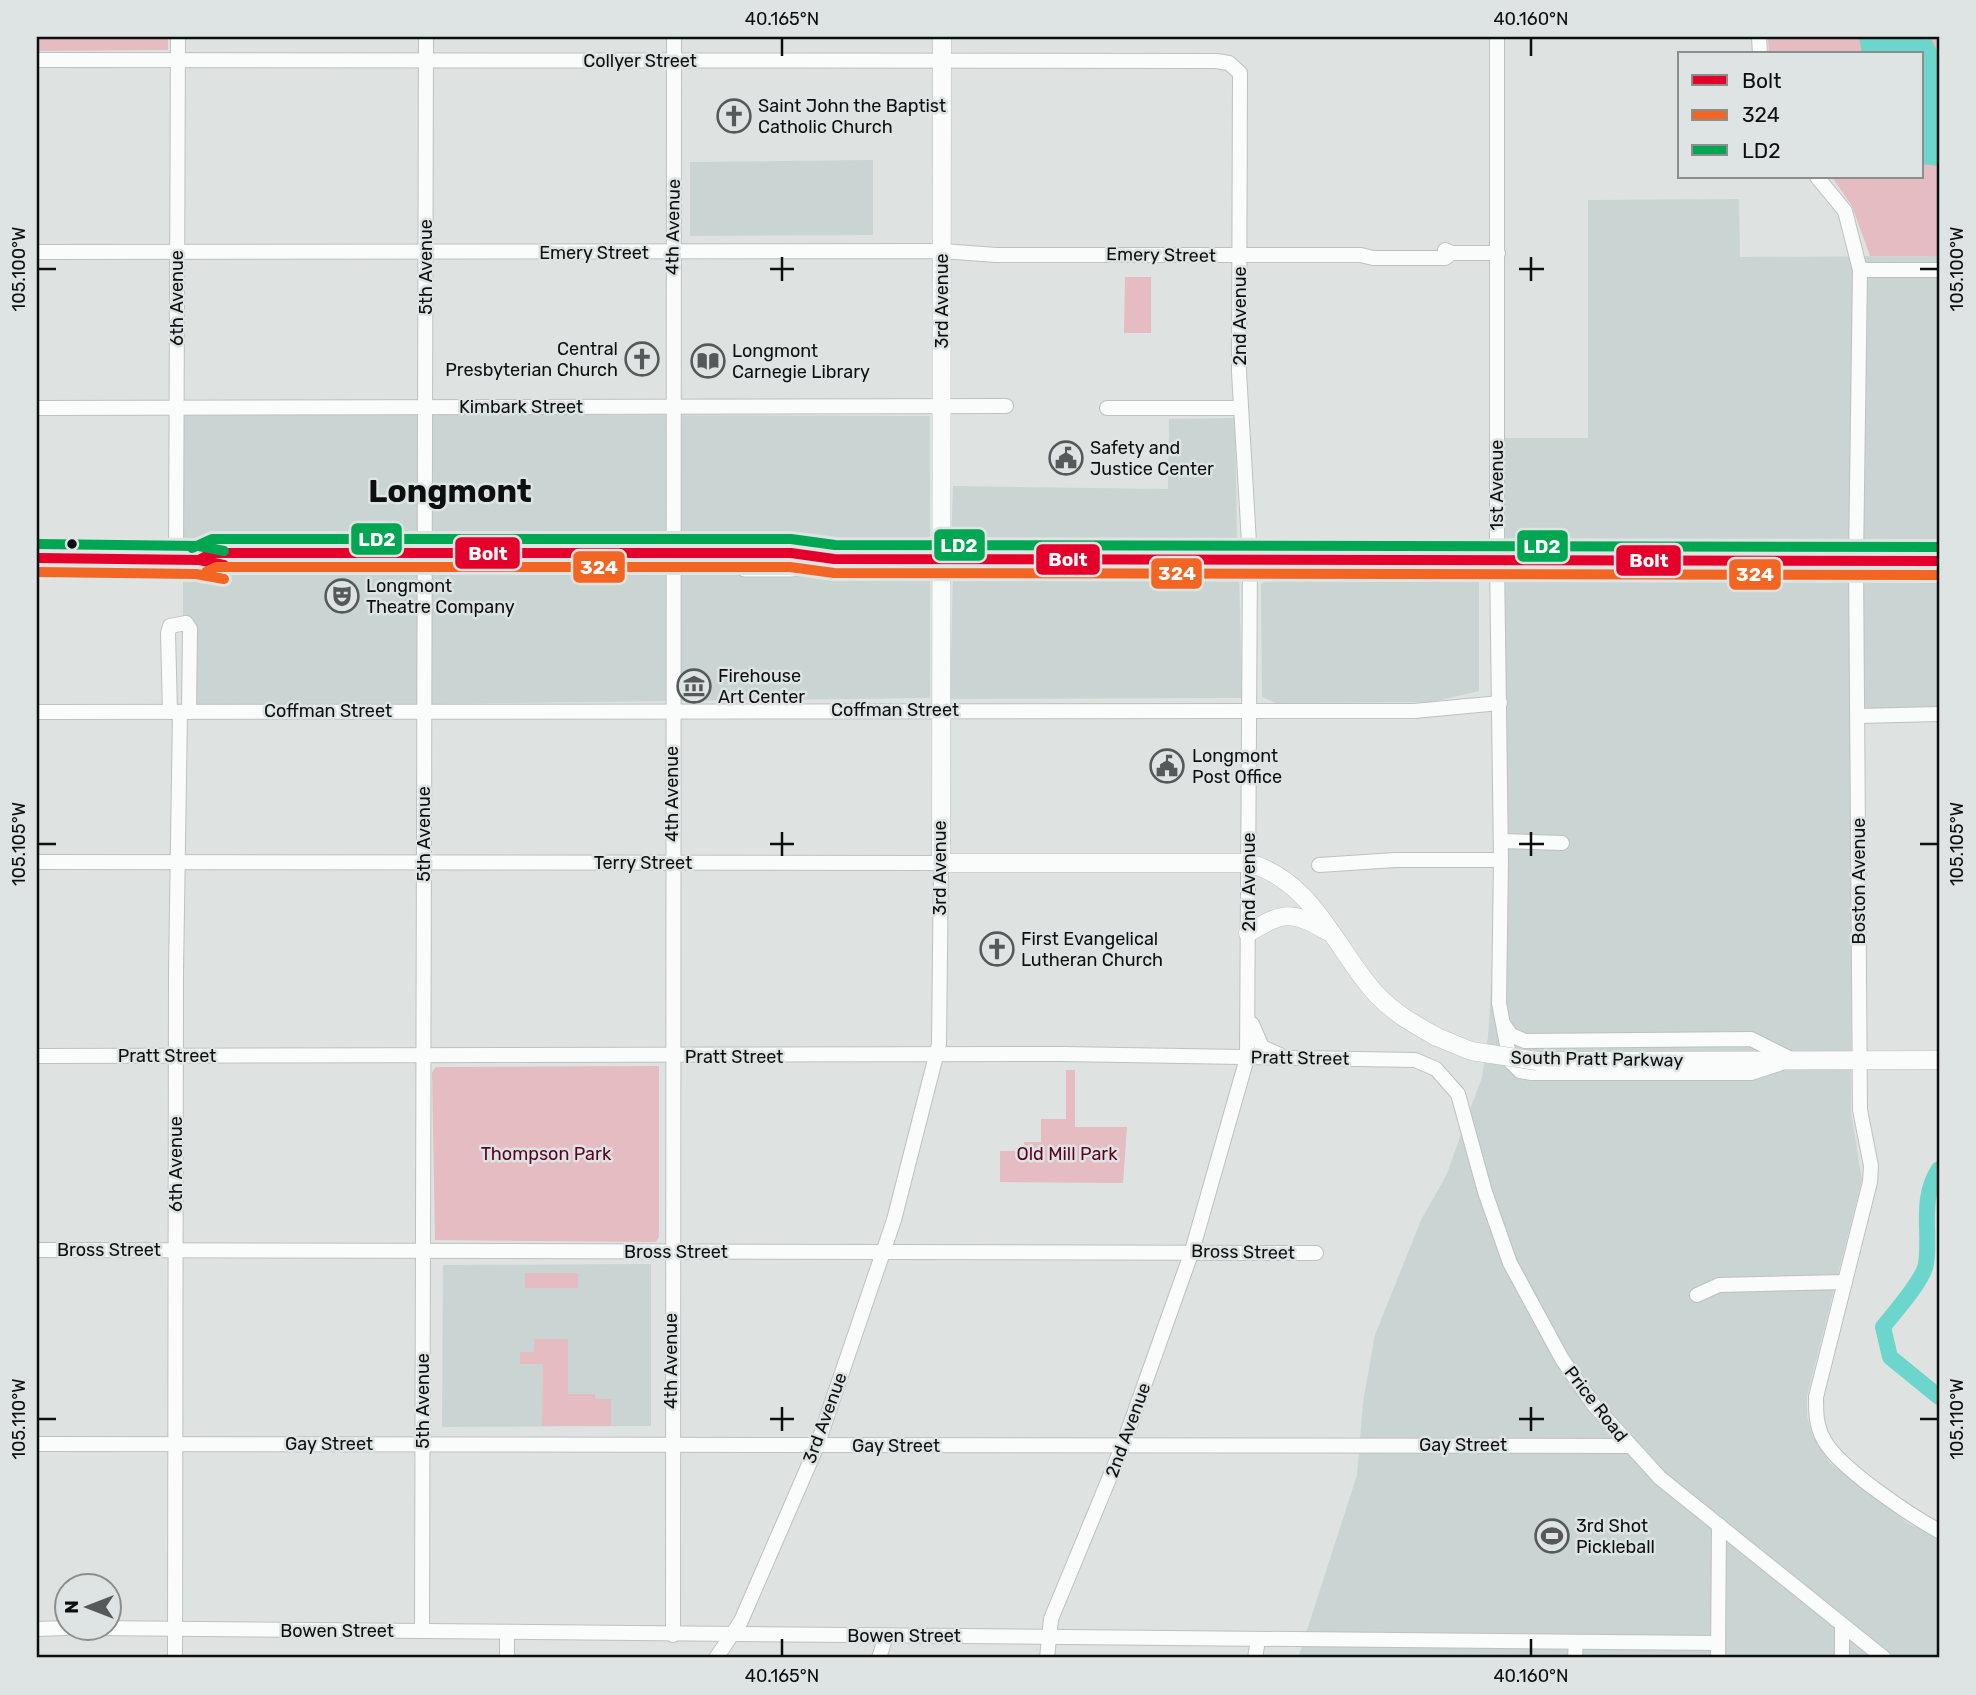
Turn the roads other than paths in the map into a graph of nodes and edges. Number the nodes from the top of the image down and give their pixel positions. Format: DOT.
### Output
graph roads {
  1 [pos="178,37"];
  2 [pos="426,37"];
  3 [pos="674,37"];
  4 [pos="942,37"];
  5 [pos="1497,37"];
  6 [pos="37,60"];
  7 [pos="178,61"];
  8 [pos="425,61"];
  9 [pos="674,61"];
  10 [pos="942,61"];
  11 [pos="1240,73"];
  12 [pos="1818,178"];
  13 [pos="942,251"];
  14 [pos="37,252"];
  15 [pos="177,252"];
  16 [pos="426,253"];
  17 [pos="673,253"];
  18 [pos="1498,253"];
  19 [pos="1240,256"];
  20 [pos="1860,270"];
  21 [pos="1939,270"];
  22 [pos="673,406"];
  23 [pos="942,406"];
  24 [pos="1006,406"];
  25 [pos="177,407"];
  26 [pos="426,407"];
  27 [pos="37,408"];
  28 [pos="1107,408"];
  29 [pos="1241,408"];
  30 [pos="37,558"];
  31 [pos="176,559"];
  32 [pos="941,559"];
  33 [pos="425,560"];
  34 [pos="1497,560"];
  35 [pos="672,561"];
  36 [pos="1251,561"];
  37 [pos="1856,561"];
  38 [pos="1939,561"];
  39 [pos="1500,703"];
  40 [pos="672,710"];
  41 [pos="940,710"];
  42 [pos="1250,710"];
  43 [pos="424,711"];
  44 [pos="37,712"];
  45 [pos="179,712"];
  46 [pos="1939,714"];
  47 [pos="1859,716"];
  48 [pos="1501,841"];
  49 [pos="1562,843"];
  50 [pos="1494,860"];
  51 [pos="37,862"];
  52 [pos="178,862"];
  53 [pos="424,863"];
  54 [pos="941,863"];
  55 [pos="1249,863"];
  56 [pos="672,864"];
  57 [pos="1319,865"];
  58 [pos="1248,933"];
  59 [pos="1336,941"];
  60 [pos="1248,1010"];
  61 [pos="1500,1017"];
  62 [pos="1255,1054"];
  63 [pos="37,1056"];
  64 [pos="176,1056"];
  65 [pos="937,1056"];
  66 [pos="423,1057"];
  67 [pos="672,1057"];
  68 [pos="1295,1059"];
  69 [pos="1939,1059"];
  70 [pos="1793,1060"];
  71 [pos="1860,1060"];
  72 [pos="1429,1065"];
  73 [pos="37,1250"];
  74 [pos="177,1250"];
  75 [pos="423,1251"];
  76 [pos="1192,1251"];
  77 [pos="672,1252"];
  78 [pos="884,1252"];
  79 [pos="1316,1253"];
  80 [pos="1845,1282"];
  81 [pos="1697,1295"];
  82 [pos="178,1443"];
  83 [pos="37,1444"];
  84 [pos="423,1444"];
  85 [pos="671,1444"];
  86 [pos="1123,1445"];
  87 [pos="817,1446"];
  88 [pos="1628,1446"];
  89 [pos="1719,1525"];
  90 [pos="1939,1531"];
  91 [pos="1842,1625"];
  92 [pos="122,1629"];
  93 [pos="177,1629"];
  94 [pos="422,1631"];
  95 [pos="734,1633"];
  96 [pos="507,1634"];
  97 [pos="673,1635"];
  98 [pos="886,1636"];
  99 [pos="1047,1637"];
  100 [pos="1258,1640"];
  101 [pos="1576,1642"];
  102 [pos="1719,1654"];
  103 [pos="175,1658"];
  104 [pos="507,1658"];
  105 [pos="716,1658"];
  106 [pos="879,1658"];
  107 [pos="1047,1658"];
  108 [pos="1255,1658"];
  109 [pos="1575,1658"];
  110 [pos="1842,1658"];
  111 [pos="1884,1658"];
  1 -- 7 [label="street, 6th Avenue"];
  2 -- 8 [label="street, 5th Avenue"];
  3 -- 9 [label="street, 4th Avenue"];
  4 -- 10 [label="main road, 3rd Avenue"];
  5 -- 18 [label="street, 1st Avenue"];
  6 -- 7 [label="street, Collyer Street"];
  7 -- 8 [label="street, Collyer Street"];
  7 -- 15 [label="street, 6th Avenue"];
  8 -- 9 [label="street, Collyer Street"];
  8 -- 16 [label="street, 5th Avenue"];
  9 -- 10 [label="street, Collyer Street"];
  9 -- 17 [label="street, 4th Avenue"];
  10 -- 11 [label="street, Collyer Street"];
  10 -- 13 [label="main road, 3rd Avenue"];
  11 -- 19 [label="street, 2nd Avenue"];
  12 -- 20 [label="street, Boston Avenue"];
  13 -- 17 [label="street, Emery Street"];
  13 -- 19 [label="street, Emery Street"];
  13 -- 23 [label="main road, 3rd Avenue"];
  14 -- 15 [label="street, Emery Street"];
  15 -- 16 [label="street, Emery Street"];
  15 -- 25 [label="street, 6th Avenue"];
  16 -- 17 [label="street, Emery Street"];
  16 -- 26 [label="street, 5th Avenue"];
  17 -- 22 [label="street, 4th Avenue"];
  18 -- 19 [label="street, Emery Street"];
  18 -- 34 [label="street, 1st Avenue"];
  19 -- 29 [label="street, 2nd Avenue"];
  20 -- 21 [label="street"];
  20 -- 37 [label="street, Boston Avenue"];
  22 -- 23 [label="street, Kimbark Street"];
  22 -- 26 [label="street, Kimbark Street"];
  22 -- 35 [label="street, 4th Avenue"];
  23 -- 24 [label="street, Kimbark Street"];
  23 -- 32 [label="main road, 3rd Avenue"];
  25 -- 26 [label="street, Kimbark Street"];
  25 -- 27 [label="street, Kimbark Street"];
  25 -- 31 [label="street, 6th Avenue"];
  26 -- 33 [label="street, 5th Avenue"];
  28 -- 29 [label="street"];
  29 -- 36 [label="street, 2nd Avenue"];
  30 -- 31 [label="highway"];
  31 -- 33 [label="highway"];
  32 -- 35 [label="highway"];
  32 -- 36 [label="highway"];
  32 -- 41 [label="main road, 3rd Avenue"];
  33 -- 35 [label="highway"];
  33 -- 43 [label="street, 5th Avenue"];
  34 -- 36 [label="highway"];
  34 -- 37 [label="highway"];
  34 -- 39 [label="street, 1st Avenue"];
  35 -- 40 [label="street, 4th Avenue"];
  36 -- 42 [label="street, 2nd Avenue"];
  37 -- 38 [label="highway"];
  37 -- 47 [label="street, Boston Avenue"];
  39 -- 42 [label="street, Coffman Street"];
  39 -- 48 [label="street, 1st Avenue"];
  40 -- 41 [label="street, Coffman Street"];
  40 -- 43 [label="street, Coffman Street"];
  40 -- 56 [label="street, 4th Avenue"];
  41 -- 42 [label="street, Coffman Street"];
  41 -- 54 [label="main road, 3rd Avenue"];
  42 -- 55 [label="street, 2nd Avenue"];
  43 -- 45 [label="street, Coffman Street"];
  43 -- 53 [label="street, 5th Avenue"];
  44 -- 45 [label="street, Coffman Street"];
  45 -- 45 [label="street, 6th Avenue"];
  45 -- 52 [label="street, 6th Avenue"];
  46 -- 47 [label="street"];
  47 -- 71 [label="street, Boston Avenue"];
  48 -- 49 [label="street"];
  48 -- 50 [label="street, 1st Avenue"];
  50 -- 57 [label="street"];
  50 -- 61 [label="street, 1st Avenue"];
  51 -- 52 [label="street, Terry Street"];
  52 -- 53 [label="street, Terry Street"];
  52 -- 64 [label="street, 6th Avenue"];
  53 -- 56 [label="street, Terry Street"];
  53 -- 66 [label="street, 5th Avenue"];
  54 -- 55 [label="main road, Terry Street"];
  54 -- 56 [label="street, Terry Street"];
  54 -- 65 [label="street, 3rd Avenue"];
  55 -- 58 [label="street, 2nd Avenue"];
  55 -- 59 [label="main road, South Pratt Parkway"];
  56 -- 67 [label="street, 4th Avenue"];
  58 -- 59 [label="main road"];
  58 -- 60 [label="street, 2nd Avenue"];
  59 -- 70 [label="main road, South Pratt Parkway, bridge"];
  60 -- 62 [label="street, 2nd Avenue"];
  60 -- 68 [label="street"];
  61 -- 70 [label="street"];
  61 -- 70 [label="street, 1st Avenue"];
  62 -- 65 [label="street, Pratt Street"];
  62 -- 68 [label="street, Pratt Street"];
  62 -- 76 [label="street, 2nd Avenue"];
  63 -- 64 [label="street, Pratt Street"];
  64 -- 66 [label="street, Pratt Street"];
  64 -- 74 [label="street, 6th Avenue"];
  65 -- 67 [label="street, Pratt Street"];
  65 -- 78 [label="street, 3rd Avenue"];
  66 -- 67 [label="street, Pratt Street"];
  66 -- 75 [label="street, 5th Avenue"];
  67 -- 77 [label="street, 4th Avenue"];
  68 -- 72 [label="street, Pratt Street"];
  69 -- 71 [label="main road, South Pratt Parkway"];
  70 -- 71 [label="main road, South Pratt Parkway"];
  71 -- 80 [label="street, Boston Avenue"];
  72 -- 88 [label="street, Price Road"];
  73 -- 74 [label="street, Bross Street"];
  74 -- 75 [label="street, Bross Street"];
  74 -- 82 [label="street, 6th Avenue"];
  75 -- 77 [label="street, Bross Street"];
  75 -- 84 [label="street, 5th Avenue"];
  76 -- 78 [label="street, Bross Street"];
  76 -- 79 [label="street, Bross Street"];
  76 -- 86 [label="street, 2nd Avenue"];
  77 -- 78 [label="street, Bross Street"];
  77 -- 85 [label="street, 4th Avenue"];
  78 -- 87 [label="street, 3rd Avenue"];
  80 -- 81 [label="street"];
  80 -- 90 [label="street, Boston Avenue"];
  82 -- 83 [label="street, Gay Street"];
  82 -- 84 [label="street, Gay Street"];
  82 -- 93 [label="street, 6th Avenue"];
  84 -- 85 [label="street, Gay Street"];
  84 -- 94 [label="street, 5th Avenue"];
  85 -- 87 [label="street, Gay Street"];
  85 -- 97 [label="street, 4th Avenue"];
  86 -- 87 [label="street, Gay Street"];
  86 -- 88 [label="street, Gay Street"];
  86 -- 99 [label="street, 2nd Avenue"];
  87 -- 95 [label="street, 3rd Avenue"];
  88 -- 89 [label="street, Price Road"];
  89 -- 91 [label="street, Price Road"];
  89 -- 102 [label="street"];
  91 -- 110 [label="street"];
  91 -- 111 [label="street, Price Road"];
  92 -- 93 [label="street, Bowen Street"];
  93 -- 94 [label="street, Bowen Street"];
  93 -- 103 [label="street, 6th Avenue"];
  94 -- 96 [label="street, Bowen Street"];
  95 -- 97 [label="street, Bowen Street"];
  95 -- 98 [label="street, Bowen Street"];
  95 -- 105 [label="street, 3rd Avenue"];
  96 -- 97 [label="street, Bowen Street"];
  96 -- 104 [label="street"];
  98 -- 99 [label="street, Bowen Street"];
  98 -- 106 [label="street"];
  99 -- 100 [label="street, Bowen Street"];
  99 -- 107 [label="street, 2nd Avenue"];
  100 -- 101 [label="street, Bowen Street"];
  100 -- 108 [label="street"];
  101 -- 102 [label="street, Bowen Street"];
  101 -- 109 [label="street"];
}
